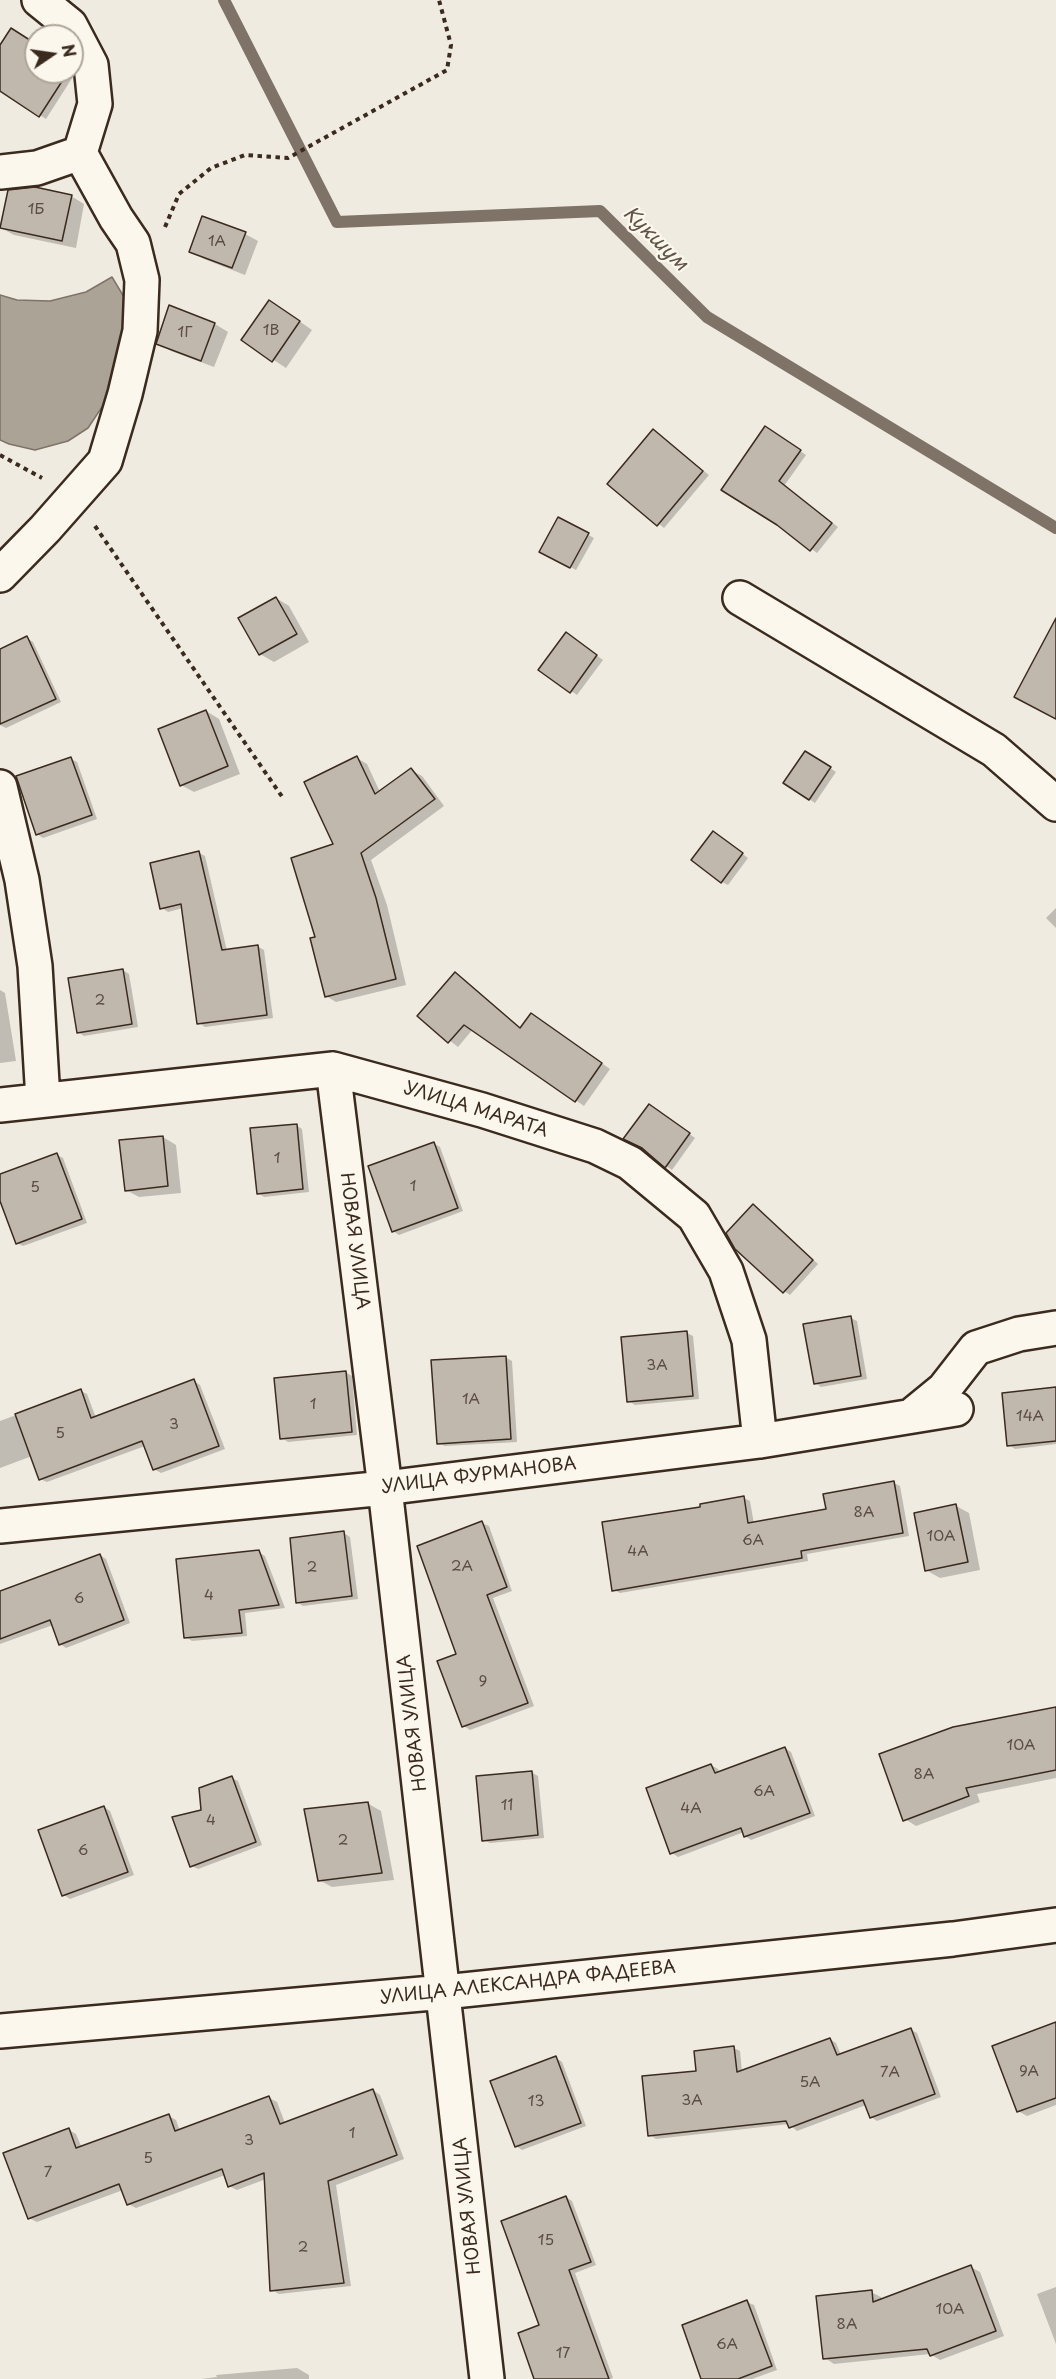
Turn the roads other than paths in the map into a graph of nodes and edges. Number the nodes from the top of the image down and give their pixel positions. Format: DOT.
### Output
graph roads {
  1 [pos="39,0"];
  2 [pos="80,153"];
  3 [pos="0,172"];
  4 [pos="0,576"];
  5 [pos="741,598"];
  6 [pos="0,787"];
  7 [pos="1056,804"];
  8 [pos="333,1069"];
  9 [pos="43,1100"];
  10 [pos="0,1105"];
  11 [pos="1056,1328"];
  12 [pos="956,1409"];
  13 [pos="911,1416"];
  14 [pos="760,1441"];
  15 [pos="385,1488"];
  16 [pos="0,1526"];
  17 [pos="1056,1925"];
  18 [pos="444,1992"];
  19 [pos="0,2031"];
  20 [pos="487,2379"];
  1 -- 2 [label="street"];
  2 -- 3 [label="street"];
  2 -- 4 [label="street"];
  5 -- 7 [label="street"];
  6 -- 9 [label="street"];
  8 -- 9 [label="street, УЛИЦА МАРАТА"];
  8 -- 14 [label="street, УЛИЦА МАРАТА"];
  8 -- 15 [label="street, НОВАЯ УЛИЦА"];
  9 -- 10 [label="street, УЛИЦА МАРАТА"];
  11 -- 13 [label="street"];
  12 -- 13 [label="street, УЛИЦА ФУРМАНОВА"];
  13 -- 14 [label="street, УЛИЦА ФУРМАНОВА"];
  14 -- 15 [label="street, УЛИЦА ФУРМАНОВА"];
  15 -- 16 [label="street, УЛИЦА ФУРМАНОВА"];
  15 -- 18 [label="street, НОВАЯ УЛИЦА"];
  17 -- 18 [label="street, УЛИЦА АЛЕКСАНДРА ФАДЕЕВА"];
  18 -- 19 [label="street, УЛИЦА АЛЕКСАНДРА ФАДЕЕВА"];
  18 -- 20 [label="street, НОВАЯ УЛИЦА"];
}
